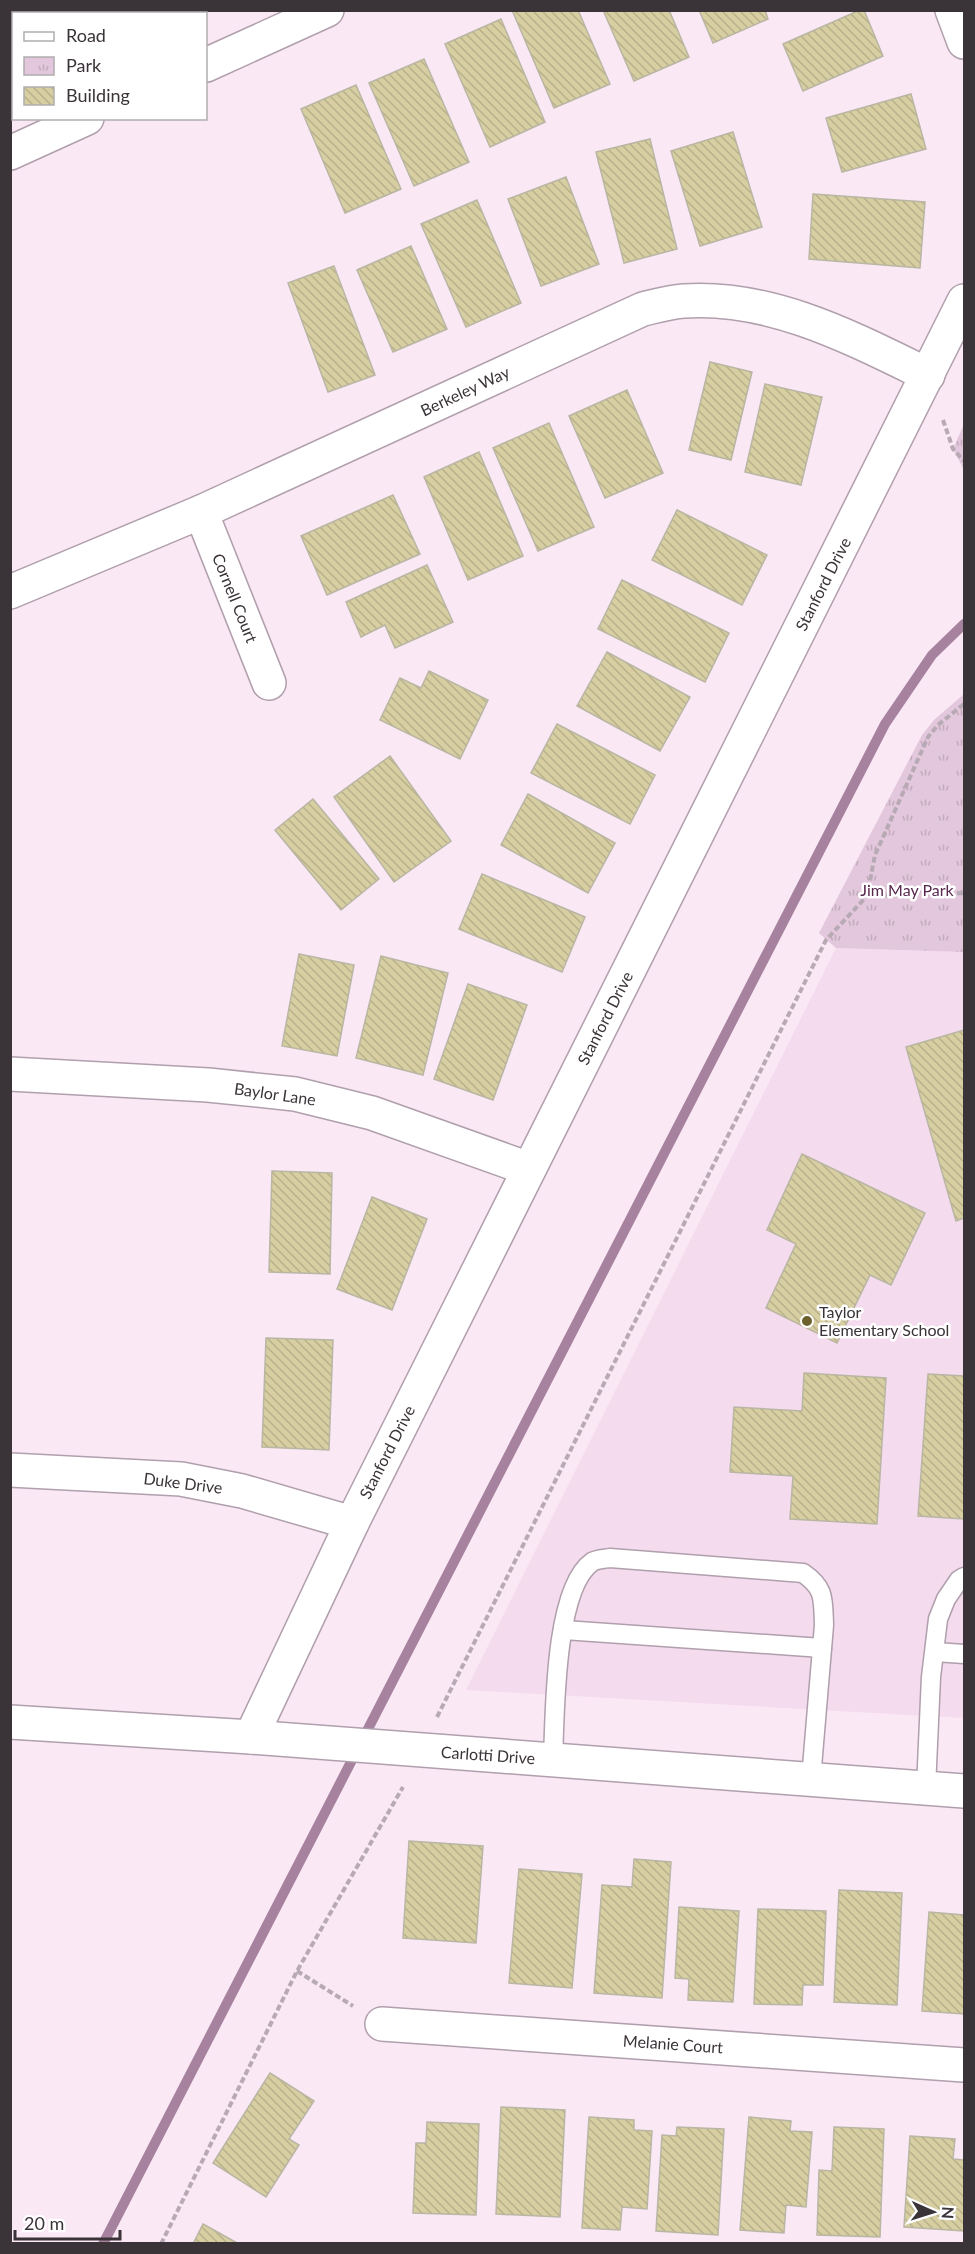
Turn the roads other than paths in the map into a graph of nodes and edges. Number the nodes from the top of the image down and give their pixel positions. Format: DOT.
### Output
graph roads {
  1 [pos="327,10"];
  2 [pos="952,10"];
  3 [pos="964,42"];
  4 [pos="207,65"];
  5 [pos="83,120"];
  6 [pos="10,153"];
  7 [pos="964,301"];
  8 [pos="928,375"];
  9 [pos="201,512"];
  10 [pos="10,592"];
  11 [pos="269,683"];
  12 [pos="10,1074"];
  13 [pos="529,1169"];
  14 [pos="10,1470"];
  15 [pos="352,1523"];
  16 [pos="964,1577"];
  17 [pos="564,1630"];
  18 [pos="822,1648"];
  19 [pos="934,1652"];
  20 [pos="964,1654"];
  21 [pos="10,1722"];
  22 [pos="251,1737"];
  23 [pos="553,1760"];
  24 [pos="811,1779"];
  25 [pos="926,1788"];
  26 [pos="964,1791"];
  27 [pos="382,2024"];
  28 [pos="964,2065"];
  1 -- 4 [label="street"];
  2 -- 3 [label="street"];
  5 -- 6 [label="street"];
  7 -- 8 [label="street, Stanford Drive"];
  8 -- 9 [label="street, Berkeley Way"];
  8 -- 13 [label="street, Stanford Drive"];
  9 -- 10 [label="street, Berkeley Way"];
  9 -- 11 [label="street, Cornell Court"];
  12 -- 13 [label="street, Baylor Lane"];
  13 -- 15 [label="street, Stanford Drive"];
  14 -- 15 [label="street, Duke Drive"];
  15 -- 22 [label="street, Stanford Drive"];
  16 -- 19 [label="lane"];
  17 -- 18 [label="lane"];
  17 -- 18 [label="lane"];
  17 -- 23 [label="lane"];
  18 -- 24 [label="lane"];
  19 -- 20 [label="lane"];
  19 -- 25 [label="lane"];
  21 -- 22 [label="street, Carlotti Drive"];
  22 -- 23 [label="street, Carlotti Drive"];
  23 -- 24 [label="street, Carlotti Drive"];
  24 -- 25 [label="street, Carlotti Drive"];
  25 -- 26 [label="street, Carlotti Drive"];
  27 -- 28 [label="street, Melanie Court"];
}
